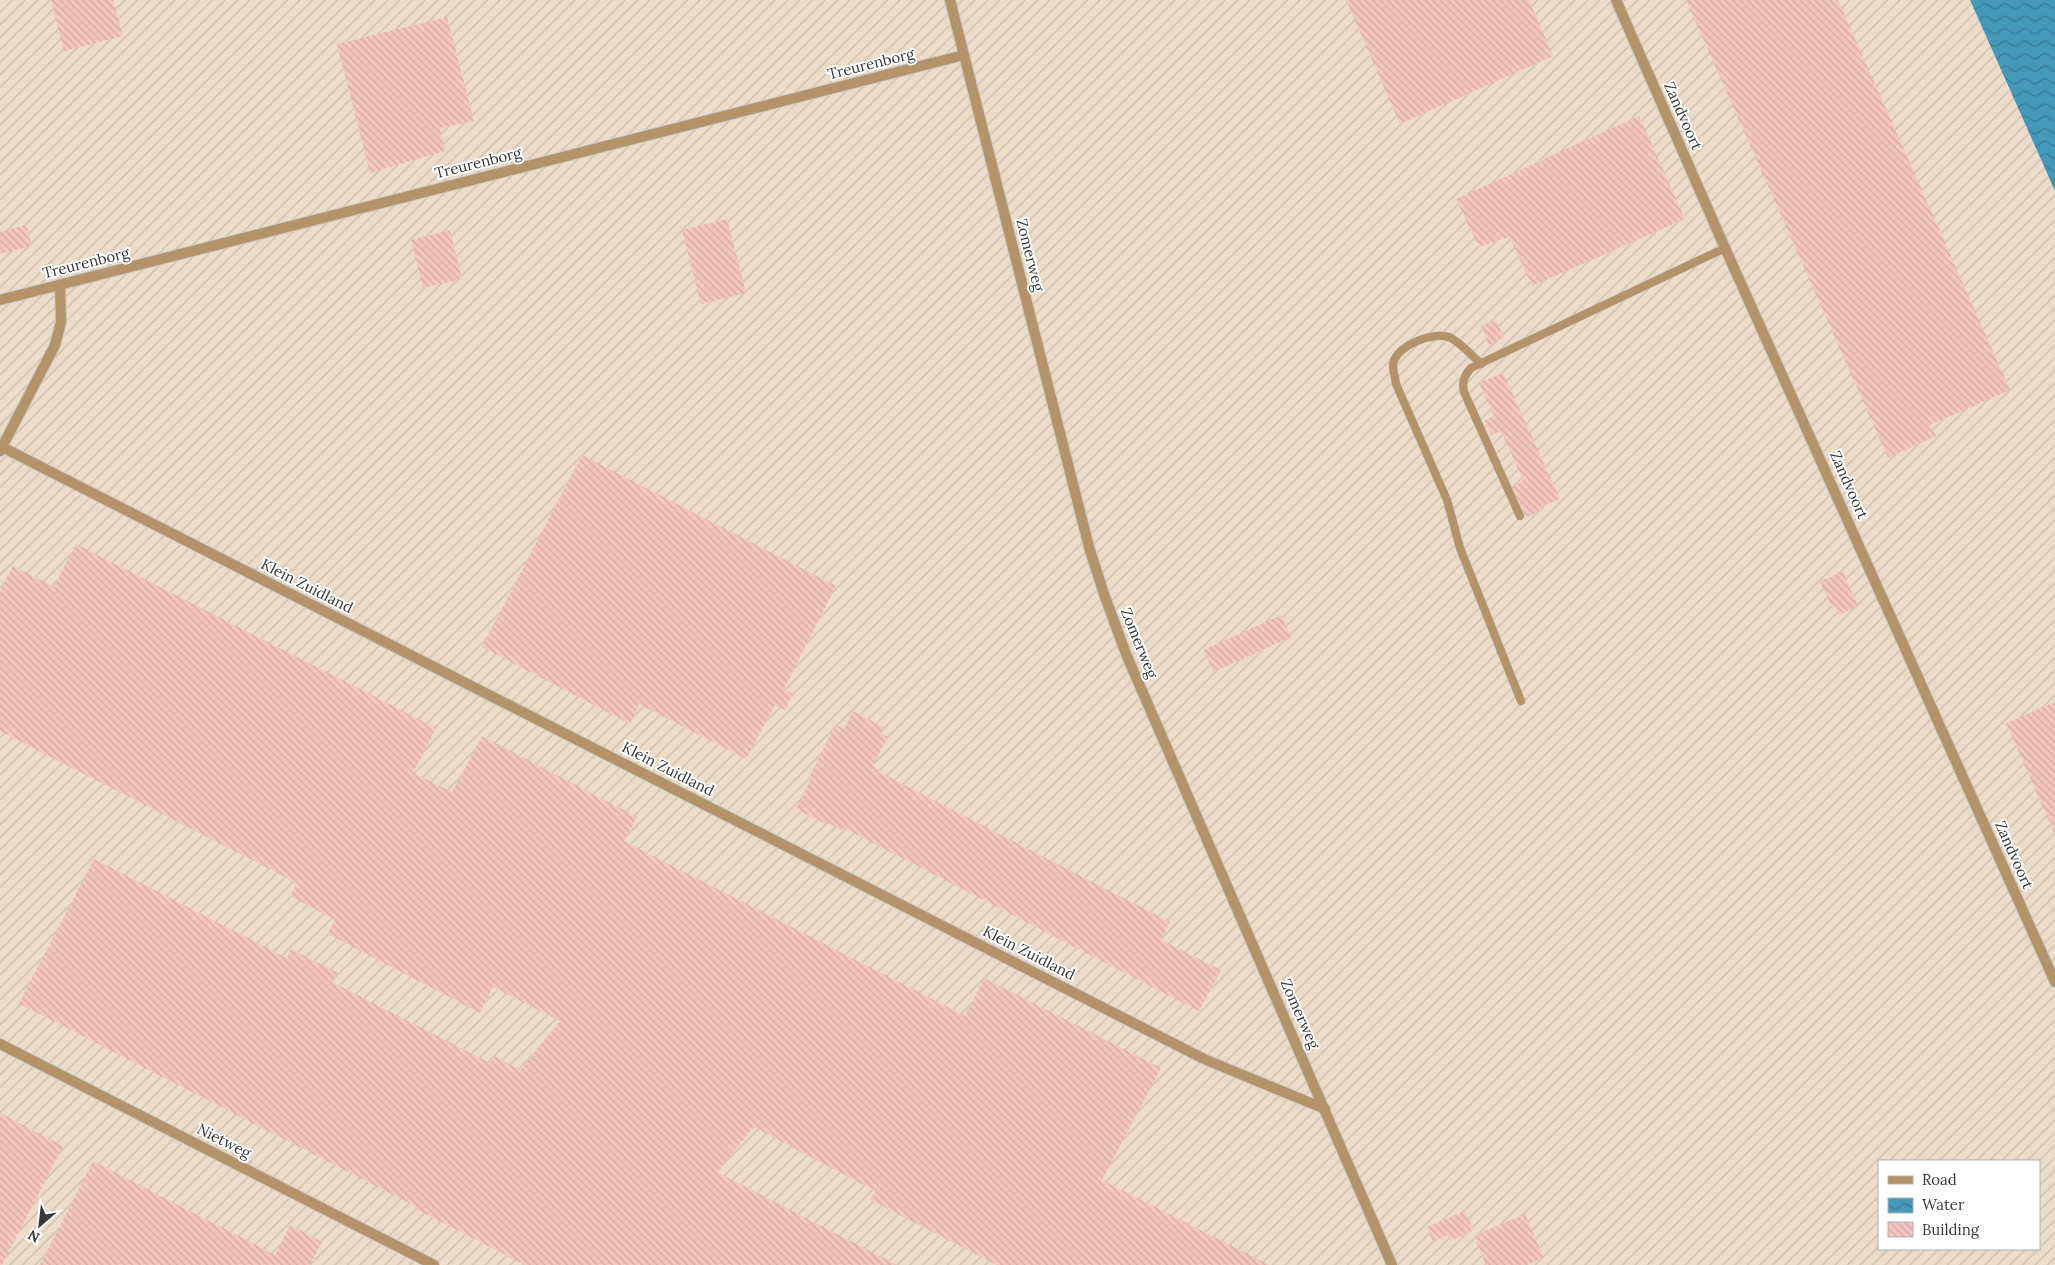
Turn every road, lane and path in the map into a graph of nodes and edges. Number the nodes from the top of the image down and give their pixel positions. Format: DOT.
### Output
graph roads {
  1 [pos="950,0"];
  2 [pos="1616,0"];
  3 [pos="964,55"];
  4 [pos="1725,248"];
  5 [pos="60,285"];
  6 [pos="0,300"];
  7 [pos="1480,364"];
  8 [pos="1,449"];
  9 [pos="1520,516"];
  10 [pos="1521,701"];
  11 [pos="2055,982"];
  12 [pos="0,1044"];
  13 [pos="1325,1109"];
  14 [pos="434,1265"];
  15 [pos="1392,1265"];
  1 -- 3 [label="street, Zomerweg"];
  2 -- 4 [label="street, Zandvoort"];
  3 -- 5 [label="street, Treurenborg"];
  3 -- 13 [label="street, Zomerweg"];
  4 -- 7 [label="lane"];
  4 -- 11 [label="street, Zandvoort"];
  5 -- 6 [label="street, Treurenborg"];
  5 -- 8 [label="street"];
  7 -- 9 [label="lane"];
  7 -- 10 [label="lane"];
  8 -- 13 [label="street, Klein Zuidland"];
  12 -- 14 [label="street, Nietweg"];
  13 -- 15 [label="street, Zomerweg"];
}
